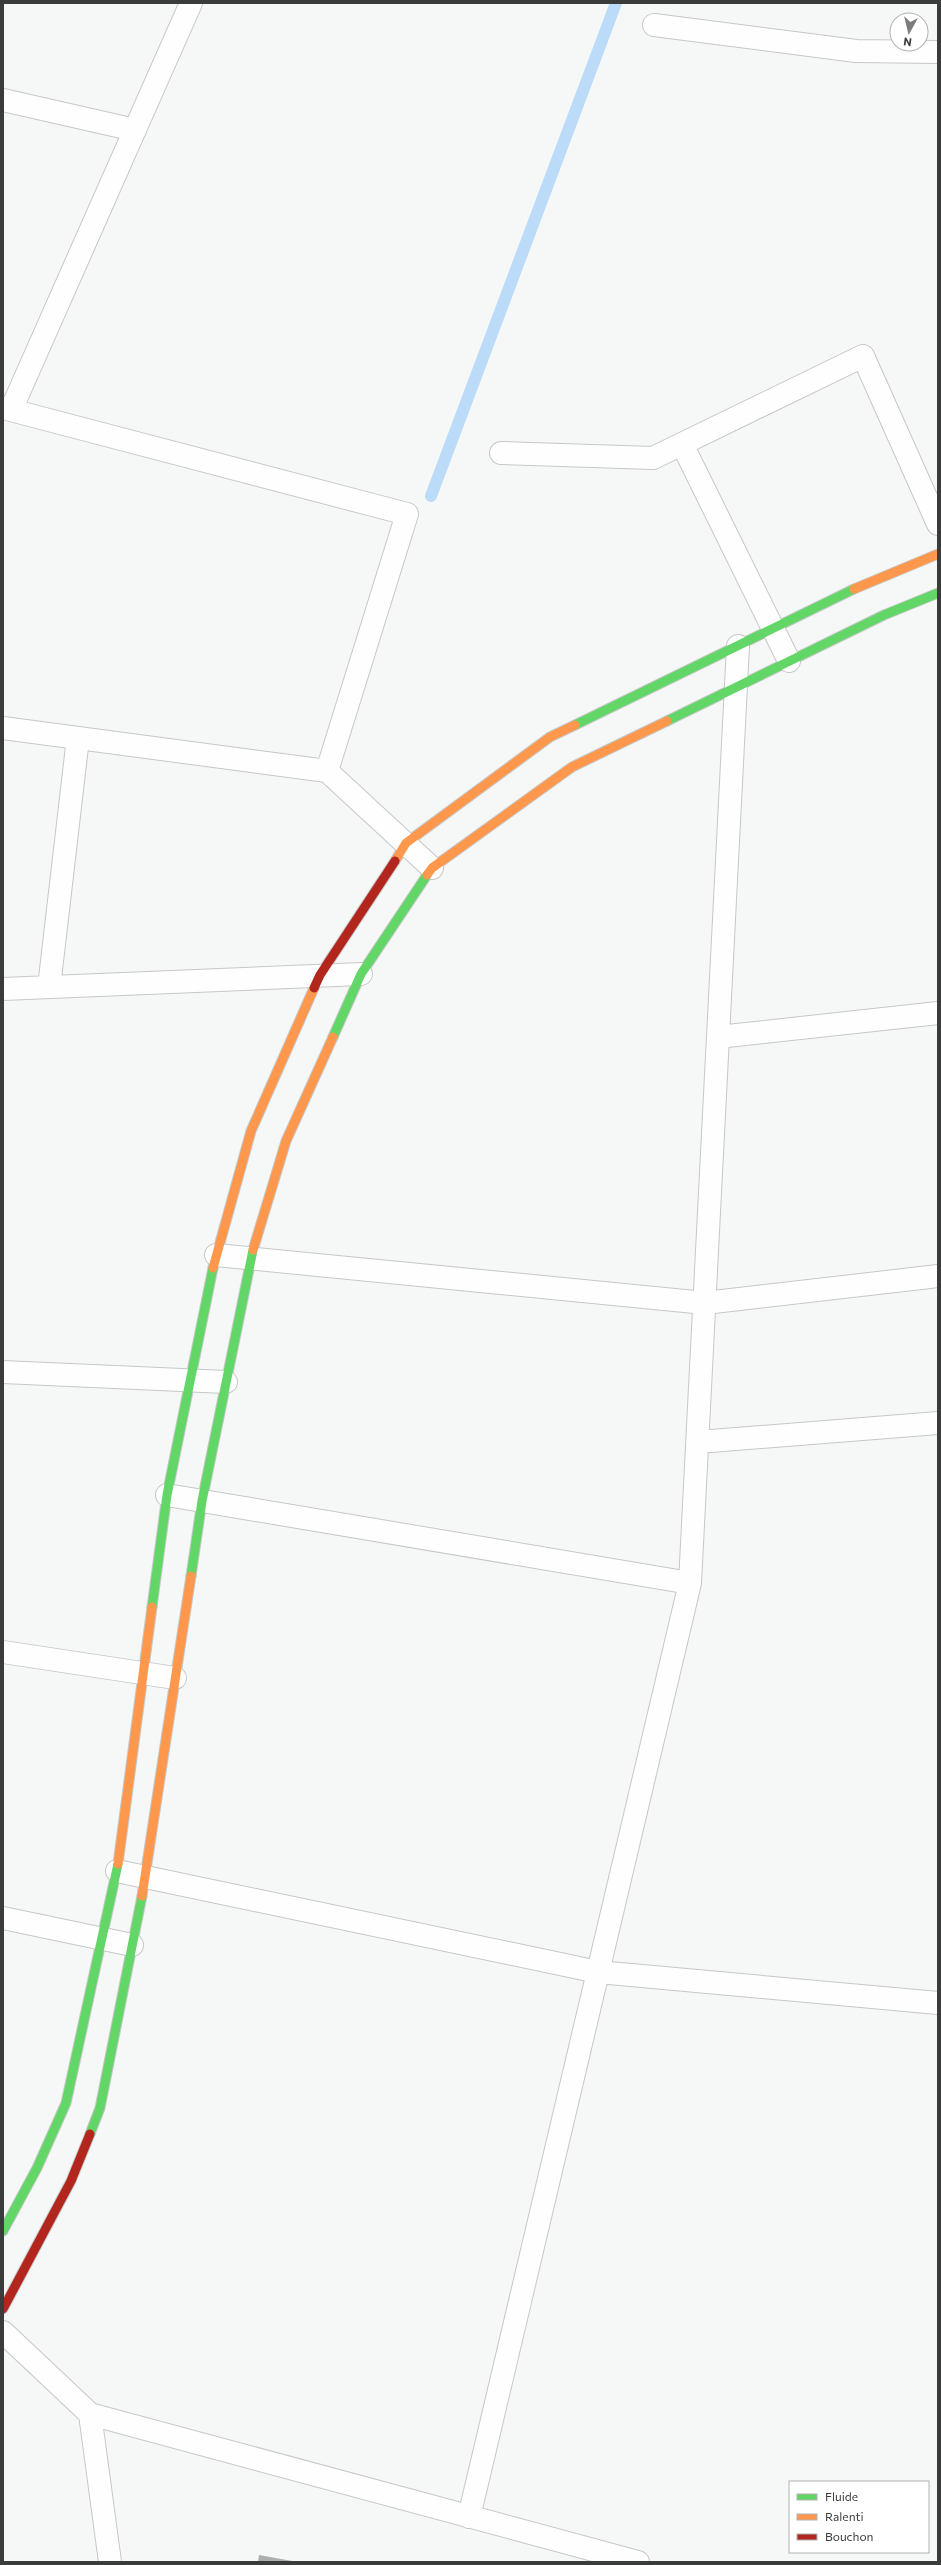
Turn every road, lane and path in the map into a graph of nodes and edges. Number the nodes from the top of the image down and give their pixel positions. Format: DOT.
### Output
graph roads {
  1 [pos="191,3"];
  2 [pos="654,25"];
  3 [pos="938,52"];
  4 [pos="3,100"];
  5 [pos="135,130"];
  6 [pos="7,409"];
  7 [pos="682,444"];
  8 [pos="501,453"];
  9 [pos="938,524"];
  10 [pos="938,554"];
  11 [pos="938,593"];
  12 [pos="773,629"];
  13 [pos="738,646"];
  14 [pos="789,661"];
  15 [pos="737,686"];
  16 [pos="3,728"];
  17 [pos="78,738"];
  18 [pos="327,771"];
  19 [pos="406,844"];
  20 [pos="432,868"];
  21 [pos="360,974"];
  22 [pos="320,975"];
  23 [pos="50,987"];
  24 [pos="3,989"];
  25 [pos="938,1013"];
  26 [pos="718,1038"];
  27 [pos="216,1255"];
  28 [pos="252,1258"];
  29 [pos="938,1276"];
  30 [pos="705,1303"];
  31 [pos="3,1372"];
  32 [pos="190,1381"];
  33 [pos="226,1382"];
  34 [pos="938,1423"];
  35 [pos="698,1442"];
  36 [pos="166,1494"];
  37 [pos="202,1501"];
  38 [pos="690,1583"];
  39 [pos="3,1652"];
  40 [pos="143,1673"];
  41 [pos="175,1678"];
  42 [pos="117,1871"];
  43 [pos="146,1878"];
  44 [pos="3,1918"];
  45 [pos="102,1938"];
  46 [pos="132,1945"];
  47 [pos="598,1972"];
  48 [pos="938,2003"];
  49 [pos="3,2231"];
  50 [pos="3,2309"];
  51 [pos="3,2332"];
  52 [pos="90,2414"];
  53 [pos="470,2516"];
  54 [pos="110,2562"];
  55 [pos="638,2562"];
  1 -- 5 [label="street"];
  2 -- 3 [label="street"];
  4 -- 5 [label="street"];
  5 -- 6 [label="street"];
  6 -- 18 [label="street"];
  7 -- 8 [label="street"];
  7 -- 9 [label="street"];
  7 -- 12 [label="street"];
  10 -- 12 [label="main road"];
  11 -- 14 [label="main road"];
  12 -- 13 [label="main road"];
  12 -- 14 [label="street"];
  13 -- 15 [label="street"];
  13 -- 19 [label="main road"];
  14 -- 15 [label="main road"];
  15 -- 20 [label="main road"];
  15 -- 26 [label="street"];
  16 -- 17 [label="street"];
  17 -- 18 [label="street"];
  17 -- 23 [label="street"];
  18 -- 19 [label="street"];
  19 -- 20 [label="street"];
  19 -- 22 [label="main road"];
  20 -- 21 [label="main road"];
  21 -- 22 [label="street"];
  21 -- 28 [label="main road"];
  22 -- 23 [label="street"];
  22 -- 27 [label="main road"];
  23 -- 24 [label="street"];
  25 -- 26 [label="street"];
  26 -- 30 [label="street"];
  27 -- 28 [label="street"];
  27 -- 32 [label="main road"];
  28 -- 30 [label="street"];
  28 -- 33 [label="main road"];
  29 -- 30 [label="street"];
  30 -- 35 [label="street"];
  31 -- 32 [label="street"];
  32 -- 33 [label="street"];
  32 -- 36 [label="main road"];
  33 -- 37 [label="main road"];
  34 -- 35 [label="street"];
  35 -- 38 [label="street"];
  36 -- 37 [label="street"];
  36 -- 40 [label="main road"];
  37 -- 38 [label="street"];
  37 -- 41 [label="main road"];
  38 -- 47 [label="street"];
  39 -- 40 [label="street"];
  40 -- 41 [label="street"];
  40 -- 42 [label="main road"];
  41 -- 43 [label="main road"];
  42 -- 43 [label="street"];
  42 -- 45 [label="main road"];
  43 -- 46 [label="main road"];
  43 -- 47 [label="street"];
  44 -- 45 [label="street"];
  45 -- 46 [label="street"];
  45 -- 49 [label="main road"];
  46 -- 50 [label="main road"];
  47 -- 48 [label="street"];
  47 -- 53 [label="street"];
  51 -- 52 [label="street"];
  52 -- 53 [label="street"];
  52 -- 54 [label="street"];
  53 -- 55 [label="street"];
}
